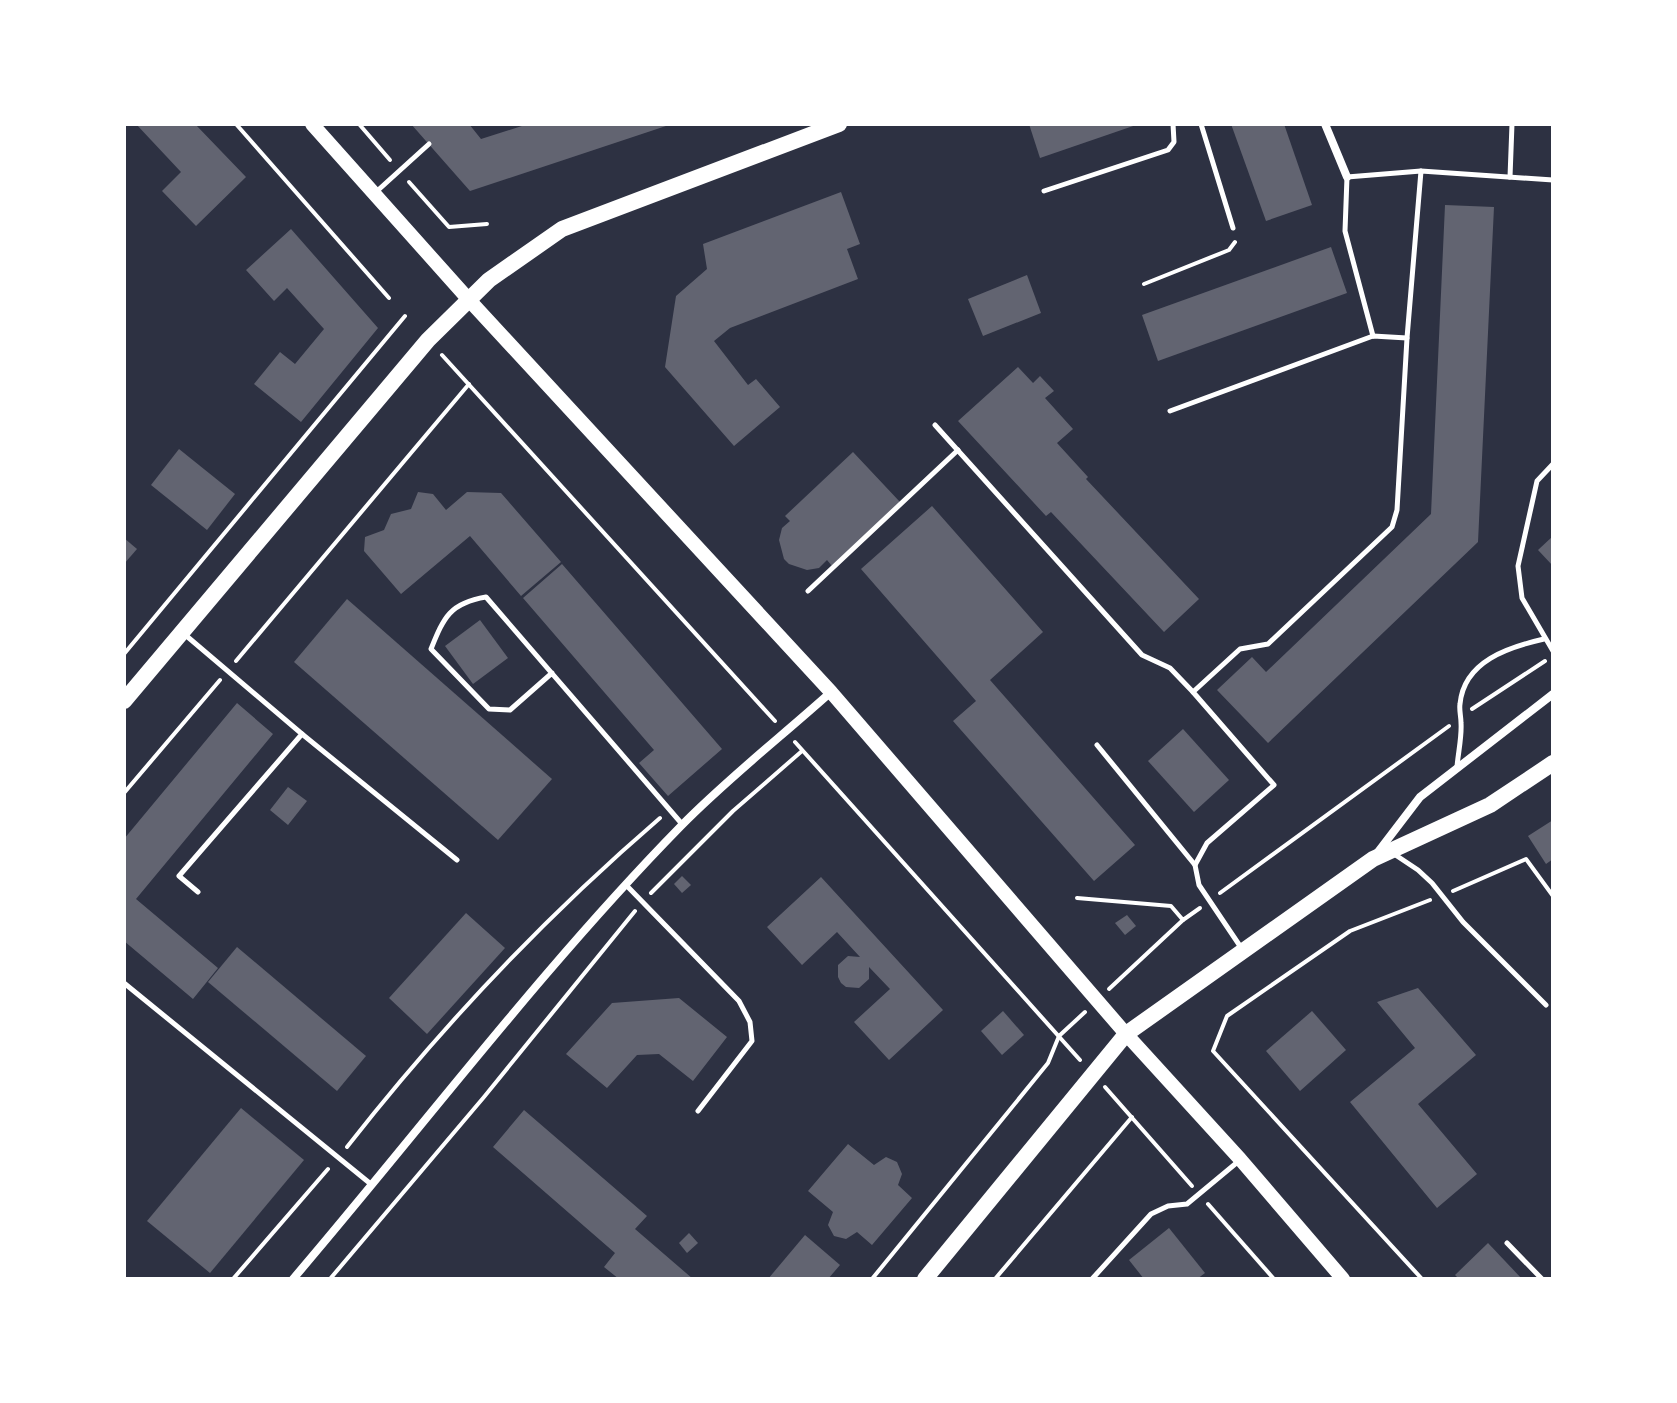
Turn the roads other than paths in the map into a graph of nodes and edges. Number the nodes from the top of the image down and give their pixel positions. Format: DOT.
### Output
graph roads {
  1 [pos="312,124"];
  2 [pos="839,124"];
  3 [pos="1173,124"];
  4 [pos="1201,124"];
  5 [pos="1325,124"];
  6 [pos="1512,124"];
  7 [pos="429,144"];
  8 [pos="1421,171"];
  9 [pos="1347,177"];
  10 [pos="1510,177"];
  11 [pos="1553,180"];
  12 [pos="1044,191"];
  13 [pos="374,194"];
  14 [pos="1233,228"];
  15 [pos="470,301"];
  16 [pos="1373,336"];
  17 [pos="1407,338"];
  18 [pos="1170,411"];
  19 [pos="935,425"];
  20 [pos="958,450"];
  21 [pos="1553,464"];
  22 [pos="808,591"];
  23 [pos="182,632"];
  24 [pos="1544,639"];
  25 [pos="1553,654"];
  26 [pos="552,673"];
  27 [pos="831,692"];
  28 [pos="1193,692"];
  29 [pos="1553,694"];
  30 [pos="124,701"];
  31 [pos="302,734"];
  32 [pos="1097,745"];
  33 [pos="1553,763"];
  34 [pos="1457,768"];
  35 [pos="682,824"];
  36 [pos="1390,851"];
  37 [pos="1373,859"];
  38 [pos="457,860"];
  39 [pos="1195,865"];
  40 [pos="627,886"];
  41 [pos="198,892"];
  42 [pos="1243,950"];
  43 [pos="124,983"];
  44 [pos="1546,1005"];
  45 [pos="1126,1034"];
  46 [pos="698,1111"];
  47 [pos="1240,1159"];
  48 [pos="373,1186"];
  49 [pos="1507,1243"];
  50 [pos="293,1279"];
  51 [pos="925,1279"];
  52 [pos="1092,1279"];
  53 [pos="1343,1279"];
  54 [pos="1542,1279"];
  1 -- 13 [label="main road"];
  2 -- 15 [label="main road"];
  3 -- 12 [label="lane"];
  4 -- 14 [label="lane"];
  5 -- 9 [label="street"];
  6 -- 10 [label="lane"];
  7 -- 13 [label="lane"];
  8 -- 9 [label="lane"];
  8 -- 10 [label="lane"];
  8 -- 17 [label="lane"];
  9 -- 16 [label="lane"];
  10 -- 11 [label="lane"];
  13 -- 15 [label="main road"];
  15 -- 23 [label="main road"];
  15 -- 27 [label="main road"];
  16 -- 17 [label="lane"];
  16 -- 18 [label="lane"];
  17 -- 28 [label="lane"];
  19 -- 20 [label="lane"];
  20 -- 22 [label="lane"];
  20 -- 28 [label="lane"];
  21 -- 24 [label="lane"];
  23 -- 30 [label="main road"];
  23 -- 31 [label="lane"];
  24 -- 25 [label="lane"];
  24 -- 34 [label="lane"];
  26 -- 26 [label="lane"];
  26 -- 35 [label="lane"];
  27 -- 35 [label="street"];
  27 -- 45 [label="main road"];
  28 -- 39 [label="lane"];
  29 -- 34 [label="street"];
  31 -- 38 [label="lane"];
  31 -- 41 [label="lane"];
  32 -- 39 [label="lane"];
  33 -- 36 [label="main road"];
  34 -- 37 [label="street"];
  35 -- 40 [label="street"];
  36 -- 37 [label="main road"];
  36 -- 44 [label="lane"];
  37 -- 42 [label="main road"];
  39 -- 42 [label="lane"];
  40 -- 46 [label="lane"];
  40 -- 48 [label="street"];
  42 -- 45 [label="main road"];
  43 -- 48 [label="lane"];
  45 -- 47 [label="main road"];
  45 -- 51 [label="main road"];
  47 -- 52 [label="lane"];
  47 -- 53 [label="main road"];
  48 -- 50 [label="street"];
  49 -- 54 [label="lane"];
}
